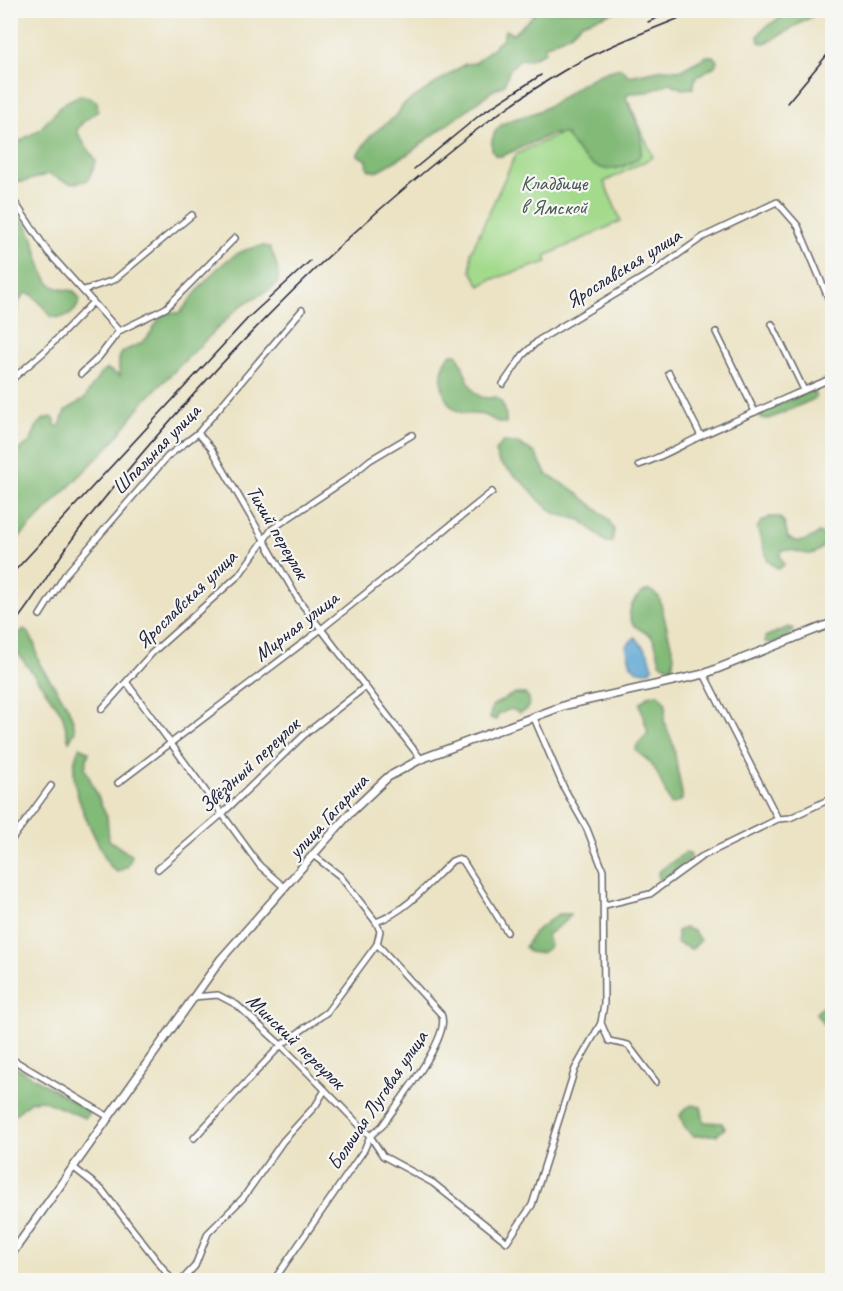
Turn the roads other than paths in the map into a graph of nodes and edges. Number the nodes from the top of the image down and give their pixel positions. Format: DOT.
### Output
graph roads {
  1 [pos="10,195"];
  2 [pos="192,215"];
  3 [pos="235,238"];
  4 [pos="84,290"];
  5 [pos="93,302"];
  6 [pos="832,307"];
  7 [pos="302,310"];
  8 [pos="772,324"];
  9 [pos="119,331"];
  10 [pos="716,332"];
  11 [pos="669,373"];
  12 [pos="81,374"];
  13 [pos="832,378"];
  14 [pos="10,381"];
  15 [pos="504,384"];
  16 [pos="804,390"];
  17 [pos="754,412"];
  18 [pos="198,433"];
  19 [pos="412,435"];
  20 [pos="701,436"];
  21 [pos="639,465"];
  22 [pos="492,492"];
  23 [pos="263,543"];
  24 [pos="40,615"];
  25 [pos="832,623"];
  26 [pos="320,630"];
  27 [pos="704,674"];
  28 [pos="127,683"];
  29 [pos="365,687"];
  30 [pos="102,709"];
  31 [pos="534,718"];
  32 [pos="170,743"];
  33 [pos="421,759"];
  34 [pos="118,783"];
  35 [pos="51,786"];
  36 [pos="832,798"];
  37 [pos="222,814"];
  38 [pos="778,819"];
  39 [pos="10,842"];
  40 [pos="313,855"];
  41 [pos="158,869"];
  42 [pos="284,887"];
  43 [pos="605,905"];
  44 [pos="376,922"];
  45 [pos="507,932"];
  46 [pos="377,944"];
  47 [pos="192,997"];
  48 [pos="601,1023"];
  49 [pos="281,1045"];
  50 [pos="10,1058"];
  51 [pos="656,1082"];
  52 [pos="325,1090"];
  53 [pos="109,1118"];
  54 [pos="370,1136"];
  55 [pos="194,1138"];
  56 [pos="73,1167"];
  57 [pos="10,1256"];
  58 [pos="170,1280"];
  59 [pos="182,1281"];
  60 [pos="274,1281"];
  1 -- 4 [label="street"];
  2 -- 4 [label="street"];
  3 -- 9 [label="street"];
  4 -- 5 [label="street"];
  5 -- 9 [label="street"];
  5 -- 14 [label="street"];
  6 -- 15 [label="street, Ярославская улица"];
  7 -- 18 [label="street, Шпальная улица"];
  8 -- 16 [label="street"];
  9 -- 12 [label="street"];
  10 -- 17 [label="street"];
  11 -- 20 [label="street"];
  13 -- 16 [label="street"];
  16 -- 17 [label="street"];
  17 -- 20 [label="street"];
  18 -- 23 [label="street, Тихий переулок"];
  18 -- 24 [label="street, Шпальная улица"];
  19 -- 23 [label="street, Ярославская улица"];
  20 -- 21 [label="street"];
  22 -- 26 [label="street, Мирная улица"];
  23 -- 26 [label="street, Тихий переулок"];
  23 -- 28 [label="street, Ярославская улица"];
  25 -- 27 [label="main road, улица Гагарина"];
  26 -- 29 [label="street, Тихий переулок"];
  26 -- 32 [label="street, Мирная улица"];
  27 -- 31 [label="main road, улица Гагарина"];
  27 -- 38 [label="street"];
  28 -- 30 [label="street, Ярославская улица"];
  28 -- 32 [label="street"];
  29 -- 33 [label="street, Тихий переулок"];
  29 -- 37 [label="street, Звёздный переулок"];
  31 -- 33 [label="main road, улица Гагарина"];
  31 -- 43 [label="street"];
  32 -- 34 [label="street, Мирная улица"];
  32 -- 37 [label="street"];
  33 -- 40 [label="main road, улица Гагарина"];
  35 -- 39 [label="street"];
  36 -- 38 [label="street"];
  37 -- 41 [label="street, Звёздный переулок"];
  37 -- 42 [label="street"];
  38 -- 43 [label="street"];
  40 -- 42 [label="main road, улица Гагарина"];
  40 -- 44 [label="street"];
  42 -- 47 [label="main road, улица Гагарина"];
  43 -- 48 [label="street"];
  44 -- 45 [label="street"];
  44 -- 46 [label="street"];
  46 -- 49 [label="street"];
  46 -- 54 [label="street, Большая Луговая улица"];
  47 -- 49 [label="street, Минский переулок"];
  47 -- 53 [label="main road, улица Гагарина"];
  48 -- 51 [label="street"];
  48 -- 54 [label="street, Минский переулок"];
  49 -- 52 [label="street, Минский переулок"];
  49 -- 55 [label="street"];
  50 -- 53 [label="street"];
  52 -- 54 [label="street, Минский переулок"];
  52 -- 59 [label="street"];
  53 -- 56 [label="main road, улица Гагарина"];
  54 -- 60 [label="street, Большая Луговая улица"];
  56 -- 57 [label="main road, улица Гагарина"];
  56 -- 58 [label="street"];
}
